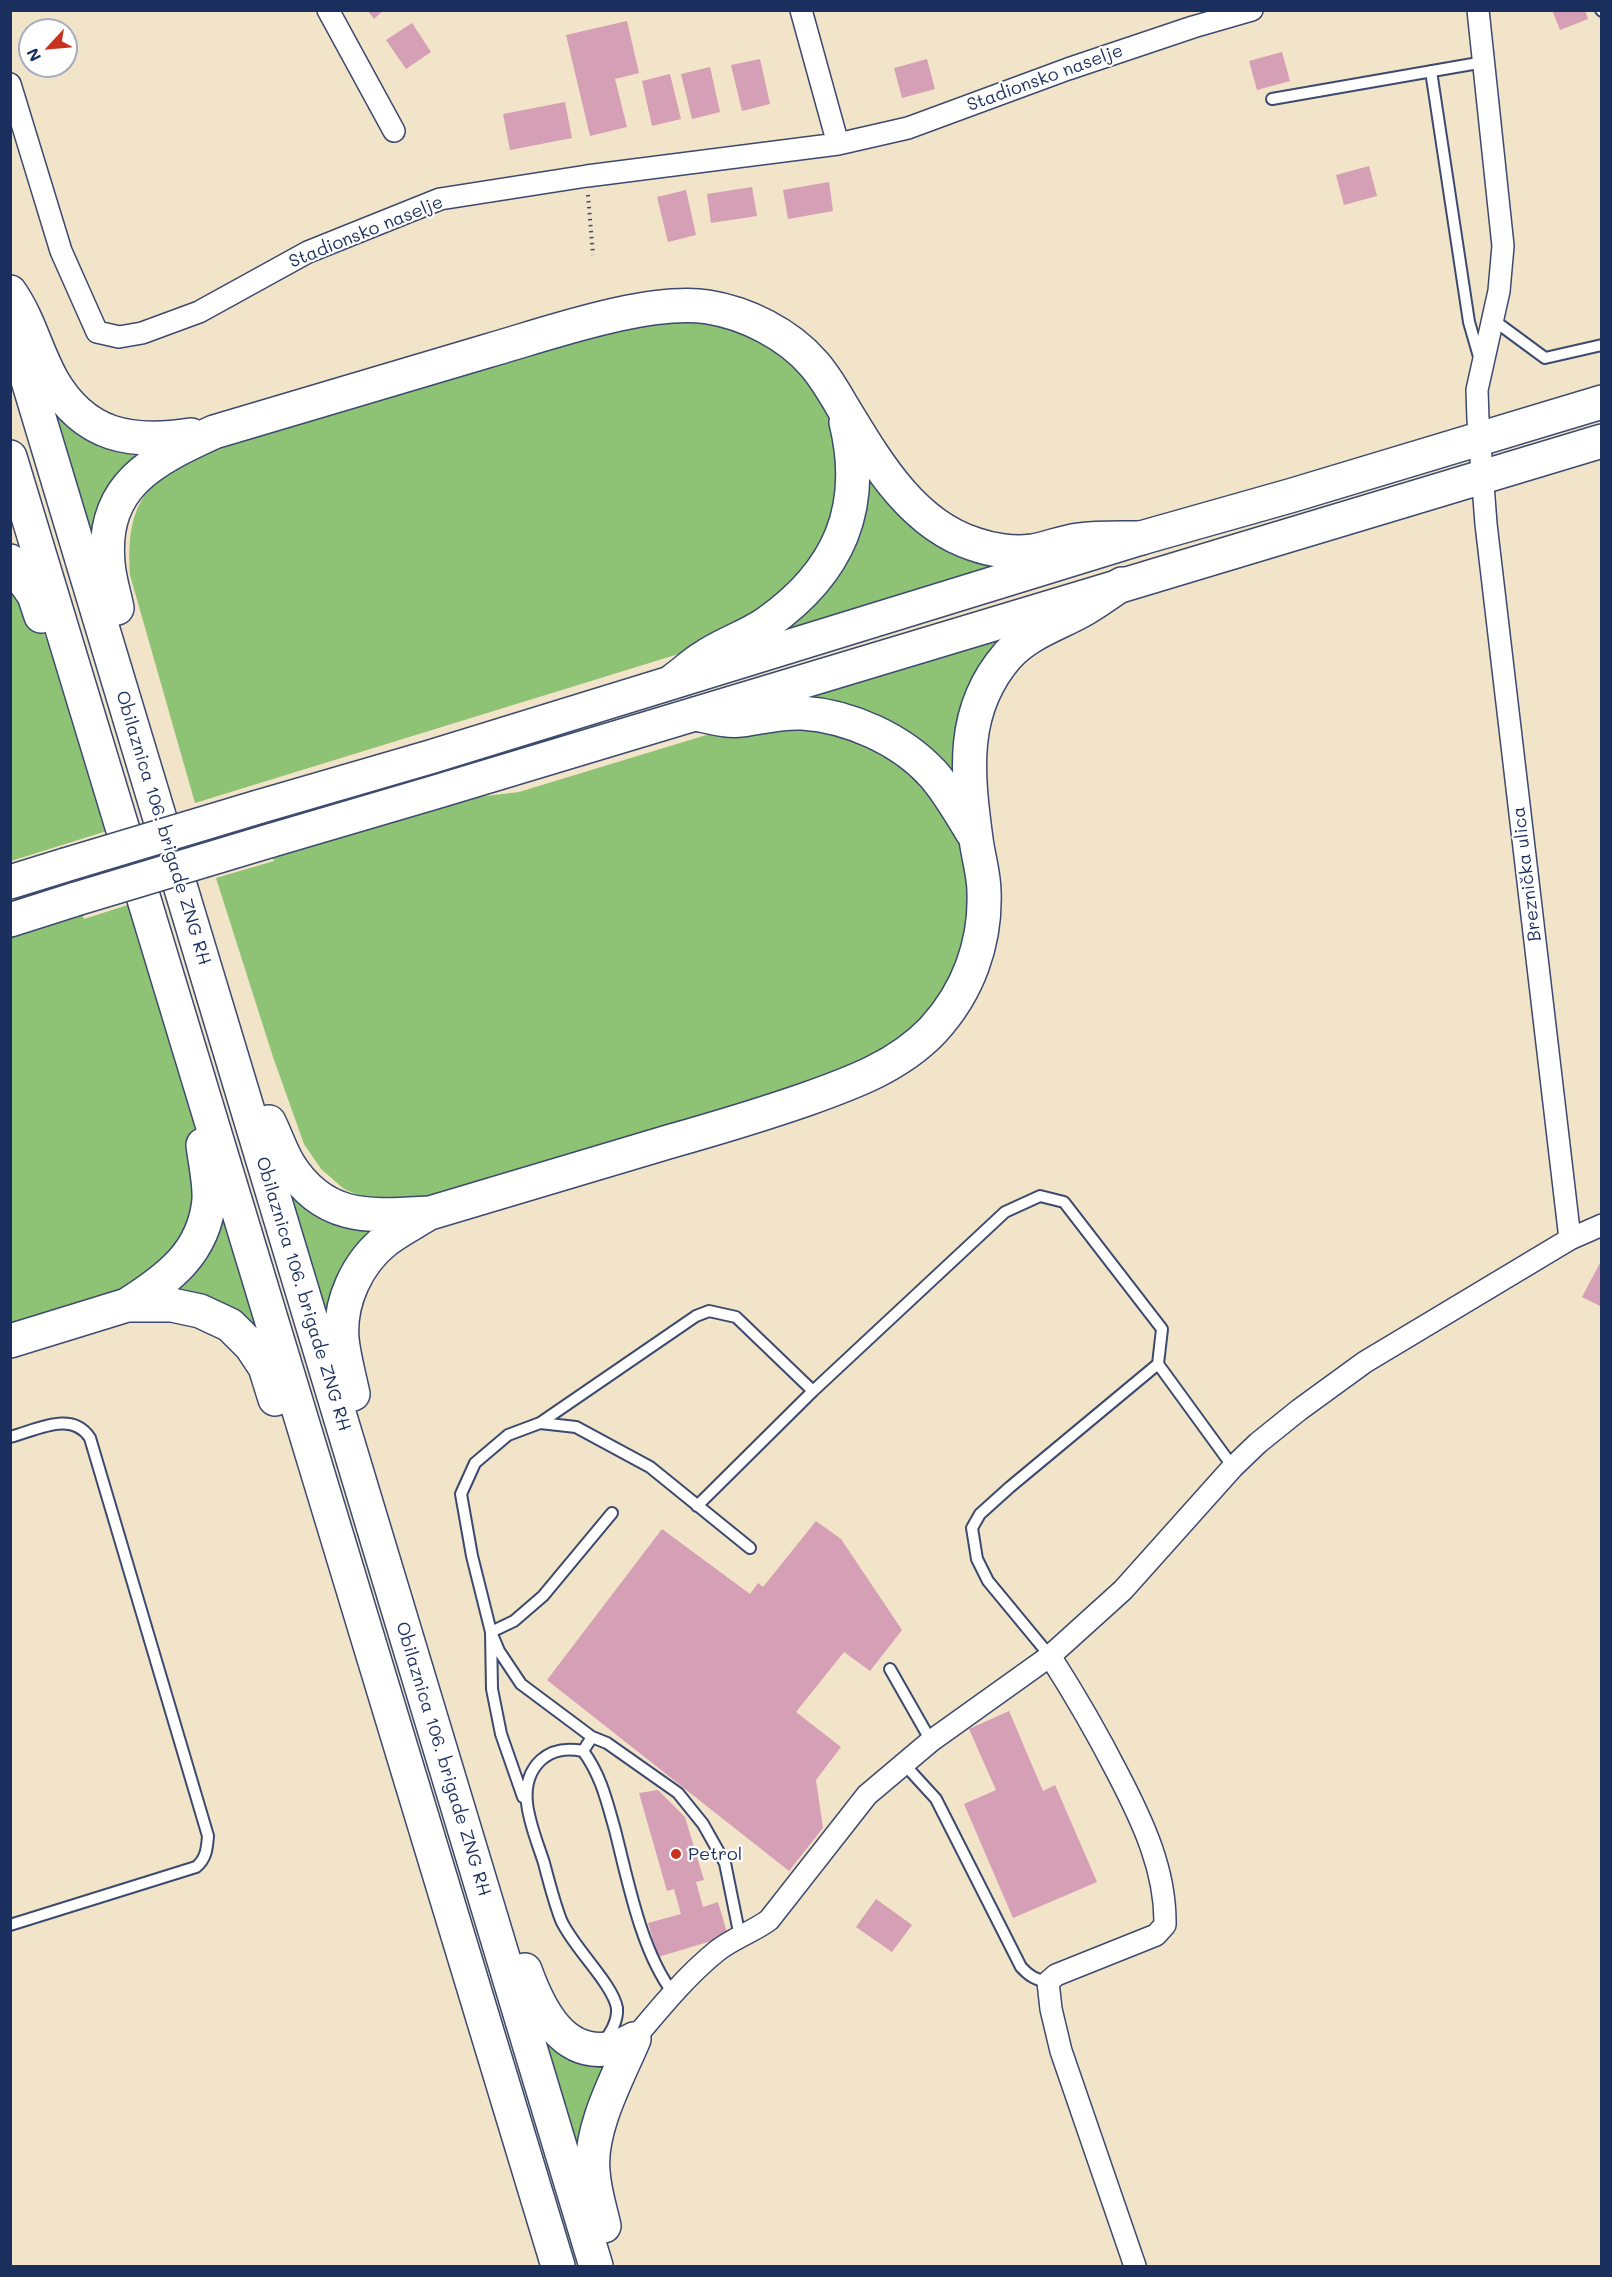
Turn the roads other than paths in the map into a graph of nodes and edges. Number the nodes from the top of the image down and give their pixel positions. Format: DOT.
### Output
graph roads {
  1 [pos="328,10"];
  2 [pos="801,10"];
  3 [pos="1252,10"];
  4 [pos="1478,10"];
  5 [pos="1484,62"];
  6 [pos="1431,71"];
  7 [pos="10,84"];
  8 [pos="1272,99"];
  9 [pos="394,131"];
  10 [pos="838,144"];
  11 [pos="10,292"];
  12 [pos="1492,319"];
  13 [pos="10,321"];
  14 [pos="1602,345"];
  15 [pos="1482,366"];
  16 [pos="1602,402"];
  17 [pos="842,405"];
  18 [pos="214,432"];
  19 [pos="1479,438"];
  20 [pos="1602,441"];
  21 [pos="10,457"];
  22 [pos="1482,475"];
  23 [pos="1141,538"];
  24 [pos="10,561"];
  25 [pos="1122,584"];
  26 [pos="674,680"];
  27 [pos="119,682"];
  28 [pos="81,688"];
  29 [pos="696,714"];
  30 [pos="976,838"];
  31 [pos="10,882"];
  32 [pos="10,920"];
  33 [pos="233,1059"];
  34 [pos="198,1077"];
  35 [pos="430,1213"];
  36 [pos="1602,1226"];
  37 [pos="1570,1239"];
  38 [pos="128,1305"];
  39 [pos="10,1341"];
  40 [pos="1158,1364"];
  41 [pos="813,1391"];
  42 [pos="540,1423"];
  43 [pos="10,1437"];
  44 [pos="354,1465"];
  45 [pos="1233,1467"];
  46 [pos="318,1473"];
  47 [pos="698,1506"];
  48 [pos="612,1513"];
  49 [pos="750,1548"];
  50 [pos="491,1632"];
  51 [pos="1050,1656"];
  52 [pos="890,1669"];
  53 [pos="592,1737"];
  54 [pos="931,1741"];
  55 [pos="583,1751"];
  56 [pos="904,1764"];
  57 [pos="528,1812"];
  58 [pos="480,1882"];
  59 [pos="10,1925"];
  60 [pos="740,1936"];
  61 [pos="1048,1982"];
  62 [pos="674,1993"];
  63 [pos="634,2039"];
  64 [pos="594,2049"];
  65 [pos="558,2266"];
  66 [pos="596,2266"];
  67 [pos="614,2266"];
  68 [pos="1135,2266"];
  1 -- 9 [label="street"];
  2 -- 10 [label="street"];
  3 -- 10 [label="street, Stadionsko naselje"];
  4 -- 5 [label="street"];
  5 -- 6 [label="lane"];
  5 -- 12 [label="street"];
  6 -- 8 [label="lane"];
  6 -- 15 [label="lane"];
  7 -- 10 [label="street, Stadionsko naselje"];
  11 -- 18 [label="main road"];
  12 -- 14 [label="lane"];
  12 -- 15 [label="street"];
  13 -- 27 [label="main road, Obilaznica 106. brigade ZNG RH"];
  15 -- 19 [label="street"];
  16 -- 19 [label="main road"];
  17 -- 18 [label="main road"];
  17 -- 23 [label="main road"];
  17 -- 26 [label="main road"];
  18 -- 27 [label="main road"];
  19 -- 22 [label="street, Breznička ulica"];
  19 -- 23 [label="main road"];
  20 -- 22 [label="main road"];
  21 -- 28 [label="main road, Obilaznica 106. brigade ZNG RH"];
  22 -- 25 [label="main road"];
  22 -- 37 [label="street, Breznička ulica"];
  23 -- 26 [label="main road"];
  24 -- 28 [label="main road"];
  25 -- 29 [label="main road"];
  25 -- 30 [label="main road"];
  26 -- 31 [label="main road, bridge"];
  27 -- 33 [label="main road, Obilaznica 106. brigade ZNG RH"];
  28 -- 34 [label="main road, Obilaznica 106. brigade ZNG RH"];
  29 -- 30 [label="main road"];
  29 -- 32 [label="main road, bridge"];
  30 -- 35 [label="main road"];
  33 -- 35 [label="main road"];
  33 -- 44 [label="main road, Obilaznica 106. brigade ZNG RH"];
  34 -- 38 [label="main road"];
  34 -- 46 [label="main road, Obilaznica 106. brigade ZNG RH"];
  35 -- 44 [label="main road"];
  36 -- 37 [label="street"];
  37 -- 45 [label="street"];
  38 -- 39 [label="main road"];
  38 -- 46 [label="main road"];
  40 -- 41 [label="lane"];
  40 -- 45 [label="lane"];
  40 -- 51 [label="lane"];
  41 -- 42 [label="lane"];
  41 -- 47 [label="lane"];
  42 -- 47 [label="lane"];
  42 -- 50 [label="lane"];
  43 -- 59 [label="lane"];
  44 -- 58 [label="main road, Obilaznica 106. brigade ZNG RH"];
  45 -- 51 [label="street"];
  46 -- 65 [label="main road, Obilaznica 106. brigade ZNG RH"];
  47 -- 49 [label="lane"];
  48 -- 50 [label="lane"];
  50 -- 53 [label="lane"];
  50 -- 57 [label="lane"];
  51 -- 54 [label="street"];
  51 -- 61 [label="street"];
  52 -- 54 [label="lane"];
  53 -- 55 [label="lane"];
  53 -- 60 [label="lane"];
  54 -- 56 [label="street"];
  55 -- 57 [label="lane"];
  55 -- 62 [label="lane"];
  56 -- 60 [label="street"];
  56 -- 61 [label="lane"];
  57 -- 64 [label="lane"];
  58 -- 64 [label="main road"];
  58 -- 66 [label="main road, Obilaznica 106. brigade ZNG RH"];
  60 -- 62 [label="street"];
  61 -- 68 [label="street"];
  62 -- 63 [label="street"];
  63 -- 64 [label="main road"];
  63 -- 67 [label="main road"];
}
